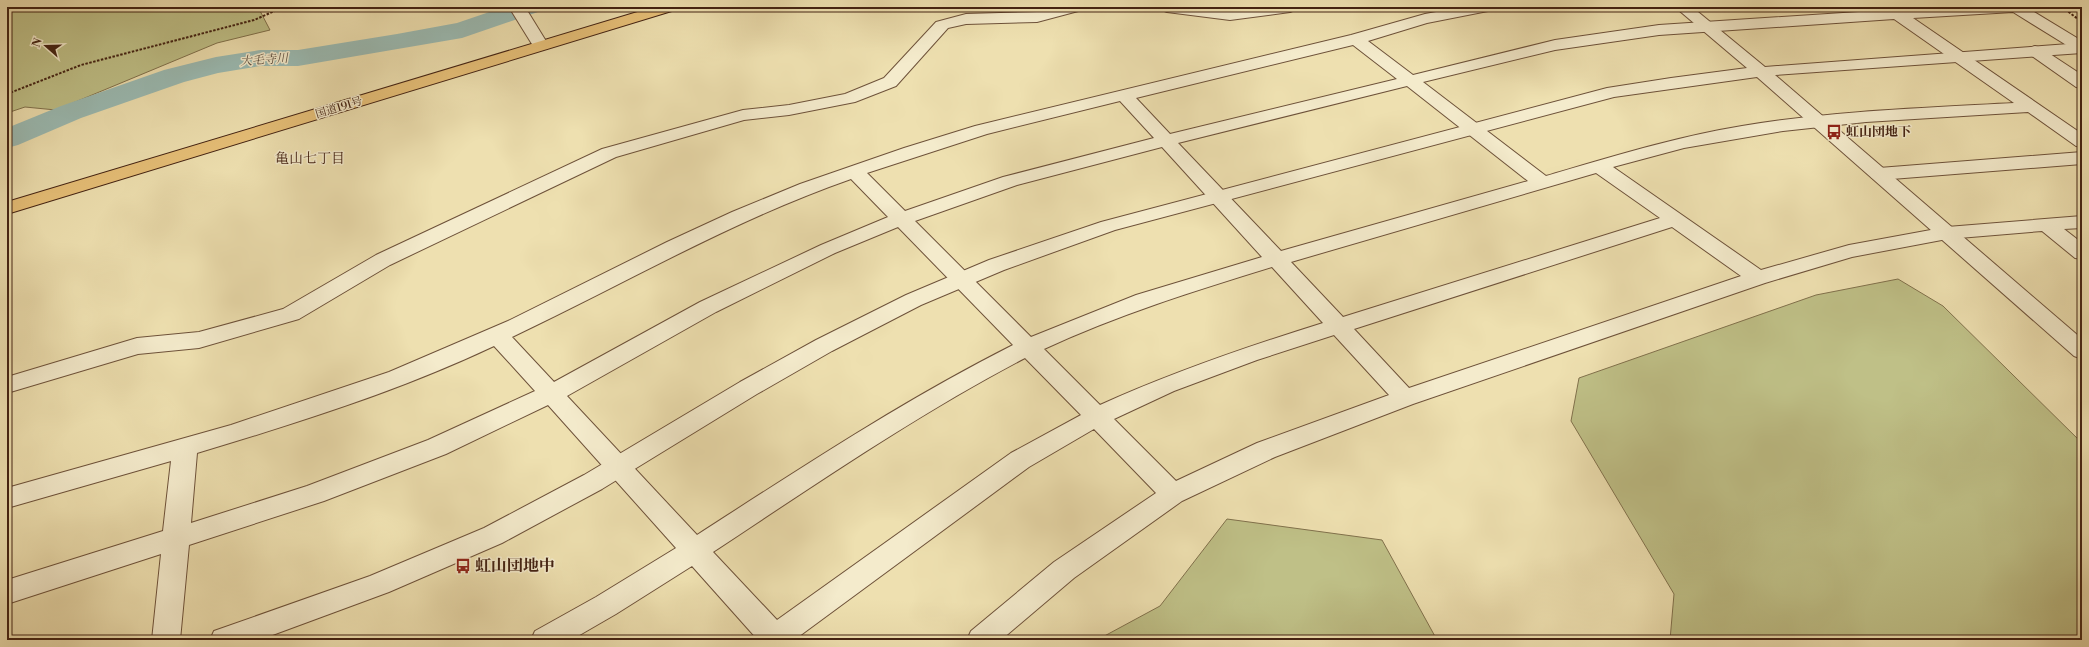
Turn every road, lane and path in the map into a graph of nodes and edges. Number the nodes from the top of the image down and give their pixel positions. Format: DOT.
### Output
graph roads {
  1 [pos="284,7"];
  2 [pos="670,7"];
  3 [pos="1077,7"];
  4 [pos="1166,7"];
  5 [pos="1290,7"];
  6 [pos="1488,7"];
  7 [pos="1683,7"];
  8 [pos="2062,7"];
  9 [pos="1469,8"];
  10 [pos="1270,9"];
  11 [pos="521,13"];
  12 [pos="1897,14"];
  13 [pos="2082,22"];
  14 [pos="1708,26"];
  15 [pos="1356,39"];
  16 [pos="541,46"];
  17 [pos="2082,48"];
  18 [pos="2034,51"];
  19 [pos="1961,57"];
  20 [pos="1761,72"];
  21 [pos="1408,80"];
  22 [pos="2082,83"];
  23 [pos="7,94"];
  24 [pos="1124,95"];
  25 [pos="2031,107"];
  26 [pos="1818,122"];
  27 [pos="1472,129"];
  28 [pos="1166,140"];
  29 [pos="2081,141"];
  30 [pos="2082,158"];
  31 [pos="1599,166"];
  32 [pos="854,171"];
  33 [pos="1879,174"];
  34 [pos="1542,182"];
  35 [pos="1218,196"];
  36 [pos="7,208"];
  37 [pos="901,219"];
  38 [pos="1674,220"];
  39 [pos="2082,222"];
  40 [pos="2046,225"];
  41 [pos="1948,233"];
  42 [pos="2082,253"];
  43 [pos="1276,260"];
  44 [pos="1758,278"];
  45 [pos="961,279"];
  46 [pos="1338,326"];
  47 [pos="497,335"];
  48 [pos="1028,347"];
  49 [pos="2082,351"];
  50 [pos="7,385"];
  51 [pos="551,394"];
  52 [pos="1405,398"];
  53 [pos="1097,417"];
  54 [pos="185,446"];
  55 [pos="619,468"];
  56 [pos="1173,494"];
  57 [pos="7,498"];
  58 [pos="176,538"];
  59 [pos="696,551"];
  60 [pos="7,592"];
  61 [pos="775,639"];
  62 [pos="166,640"];
  63 [pos="224,640"];
  64 [pos="545,640"];
  65 [pos="981,640"];
  1 -- 23 [label="path"];
  2 -- 16 [label="highway, 国道191号"];
  3 -- 50 [label="street"];
  4 -- 10 [label="street"];
  5 -- 10 [label="street"];
  6 -- 9 [label="street"];
  7 -- 14 [label="street"];
  8 -- 13 [label="path"];
  9 -- 15 [label="street"];
  11 -- 16 [label="street"];
  12 -- 14 [label="street"];
  12 -- 17 [label="street"];
  12 -- 19 [label="street"];
  14 -- 20 [label="street"];
  14 -- 21 [label="street"];
  15 -- 21 [label="street"];
  15 -- 24 [label="street"];
  16 -- 36 [label="highway, 国道191号"];
  17 -- 18 [label="street"];
  18 -- 19 [label="street"];
  18 -- 22 [label="street"];
  19 -- 20 [label="street"];
  19 -- 25 [label="street"];
  20 -- 26 [label="street"];
  20 -- 27 [label="street"];
  21 -- 27 [label="street"];
  21 -- 28 [label="street"];
  24 -- 28 [label="street"];
  24 -- 32 [label="street"];
  25 -- 26 [label="street"];
  25 -- 29 [label="street"];
  26 -- 31 [label="street"];
  26 -- 33 [label="street"];
  27 -- 34 [label="street"];
  27 -- 35 [label="street"];
  28 -- 35 [label="street"];
  28 -- 37 [label="street"];
  30 -- 33 [label="street"];
  31 -- 34 [label="street"];
  31 -- 38 [label="street"];
  32 -- 37 [label="street"];
  32 -- 47 [label="street"];
  33 -- 41 [label="street"];
  34 -- 43 [label="street"];
  35 -- 43 [label="street"];
  35 -- 45 [label="street"];
  37 -- 45 [label="street"];
  37 -- 51 [label="street"];
  38 -- 44 [label="street"];
  38 -- 46 [label="street"];
  39 -- 40 [label="street"];
  40 -- 41 [label="street"];
  40 -- 42 [label="street"];
  41 -- 44 [label="street"];
  41 -- 49 [label="street"];
  43 -- 46 [label="street"];
  43 -- 48 [label="street"];
  44 -- 52 [label="street"];
  45 -- 48 [label="street"];
  45 -- 55 [label="street"];
  46 -- 52 [label="street"];
  46 -- 53 [label="street"];
  47 -- 51 [label="street"];
  47 -- 54 [label="street"];
  48 -- 53 [label="street"];
  48 -- 59 [label="street"];
  51 -- 55 [label="street"];
  51 -- 58 [label="street"];
  52 -- 56 [label="street"];
  53 -- 56 [label="street"];
  53 -- 61 [label="street"];
  54 -- 57 [label="street"];
  54 -- 58 [label="street"];
  55 -- 59 [label="street"];
  55 -- 63 [label="street"];
  56 -- 65 [label="street"];
  58 -- 60 [label="street"];
  58 -- 62 [label="street"];
  59 -- 61 [label="street"];
  59 -- 64 [label="street"];
}
